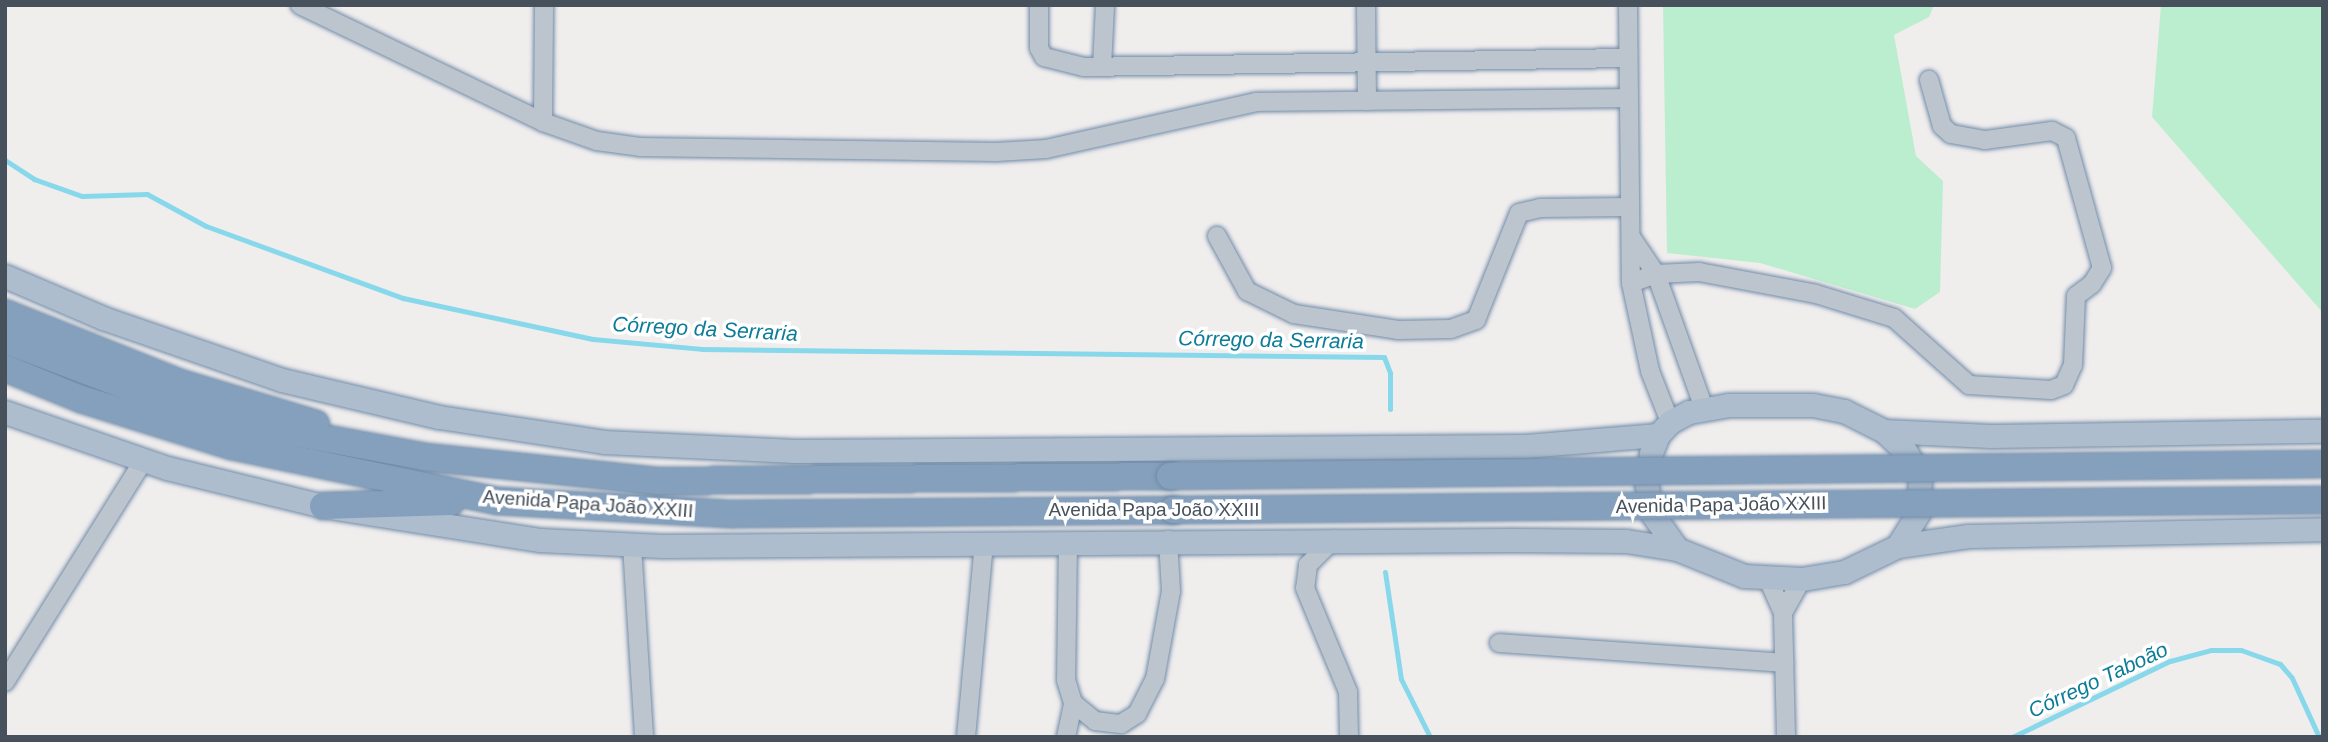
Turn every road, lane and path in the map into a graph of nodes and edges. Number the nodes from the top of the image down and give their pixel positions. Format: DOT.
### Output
graph roads {
  1 [pos="300,5"];
  2 [pos="544,5"];
  3 [pos="1039,5"];
  4 [pos="1105,5"];
  5 [pos="1366,5"];
  6 [pos="1628,5"];
  7 [pos="320,11"];
  8 [pos="1628,58"];
  9 [pos="1367,61"];
  10 [pos="1102,67"];
  11 [pos="1929,80"];
  12 [pos="1627,98"];
  13 [pos="1367,101"];
  14 [pos="543,122"];
  15 [pos="1629,206"];
  16 [pos="1217,236"];
  17 [pos="1631,237"];
  18 [pos="1656,274"];
  19 [pos="5,276"];
  20 [pos="1631,283"];
  21 [pos="5,313"];
  22 [pos="5,340"];
  23 [pos="5,368"];
  24 [pos="1704,408"];
  25 [pos="5,412"];
  26 [pos="1664,428"];
  27 [pos="1884,431"];
  28 [pos="2323,431"];
  29 [pos="425,457"];
  30 [pos="143,461"];
  31 [pos="2323,464"];
  32 [pos="2323,500"];
  33 [pos="498,501"];
  34 [pos="323,506"];
  35 [pos="2323,529"];
  36 [pos="1334,539"];
  37 [pos="1168,540"];
  38 [pos="1068,542"];
  39 [pos="632,544"];
  40 [pos="984,544"];
  41 [pos="1898,546"];
  42 [pos="1677,549"];
  43 [pos="1768,579"];
  44 [pos="1802,579"];
  45 [pos="1783,613"];
  46 [pos="1499,643"];
  47 [pos="1784,663"];
  48 [pos="5,682"];
  49 [pos="1073,703"];
  50 [pos="1109,730"];
  51 [pos="644,737"];
  52 [pos="966,737"];
  53 [pos="1066,737"];
  54 [pos="1349,737"];
  55 [pos="1786,737"];
  1 -- 7 [label="street"];
  2 -- 14 [label="street"];
  3 -- 10 [label="street"];
  4 -- 10 [label="street"];
  5 -- 9 [label="street"];
  6 -- 8 [label="street"];
  7 -- 14 [label="street"];
  8 -- 9 [label="street"];
  8 -- 12 [label="street"];
  9 -- 10 [label="street"];
  9 -- 13 [label="street"];
  11 -- 18 [label="street"];
  12 -- 13 [label="street"];
  12 -- 15 [label="street"];
  13 -- 14 [label="street"];
  15 -- 16 [label="street"];
  15 -- 17 [label="street"];
  17 -- 18 [label="street"];
  17 -- 20 [label="street"];
  18 -- 20 [label="street"];
  18 -- 24 [label="street"];
  19 -- 26 [label="main road"];
  20 -- 26 [label="street"];
  21 -- 29 [label="highway"];
  22 -- 29 [label="highway, Avenida Papa João XXIII"];
  23 -- 33 [label="highway, Avenida Papa João XXIII"];
  24 -- 26 [label="main road"];
  24 -- 27 [label="main road"];
  25 -- 30 [label="main road, Avenida Papa João XXIII"];
  26 -- 42 [label="main road"];
  27 -- 28 [label="main road"];
  27 -- 41 [label="main road"];
  29 -- 31 [label="highway, Avenida Papa João XXIII, bridge"];
  30 -- 34 [label="main road, Avenida Papa João XXIII"];
  30 -- 48 [label="street"];
  32 -- 33 [label="highway, Avenida Papa João XXIII, bridge"];
  33 -- 34 [label="highway"];
  34 -- 39 [label="main road, Avenida Papa João XXIII"];
  35 -- 41 [label="main road"];
  36 -- 37 [label="main road, Avenida Papa João XXIII"];
  36 -- 42 [label="main road, Avenida Papa João XXIII"];
  36 -- 54 [label="street"];
  37 -- 38 [label="main road, Avenida Papa João XXIII"];
  37 -- 50 [label="street"];
  38 -- 40 [label="main road, Avenida Papa João XXIII"];
  38 -- 49 [label="street"];
  39 -- 40 [label="main road, Avenida Papa João XXIII"];
  39 -- 51 [label="street"];
  40 -- 52 [label="street"];
  41 -- 44 [label="main road"];
  42 -- 43 [label="main road"];
  43 -- 44 [label="main road"];
  43 -- 45 [label="street"];
  44 -- 45 [label="street"];
  45 -- 47 [label="street"];
  46 -- 47 [label="street"];
  47 -- 55 [label="street"];
  49 -- 50 [label="street"];
  49 -- 53 [label="street"];
}
